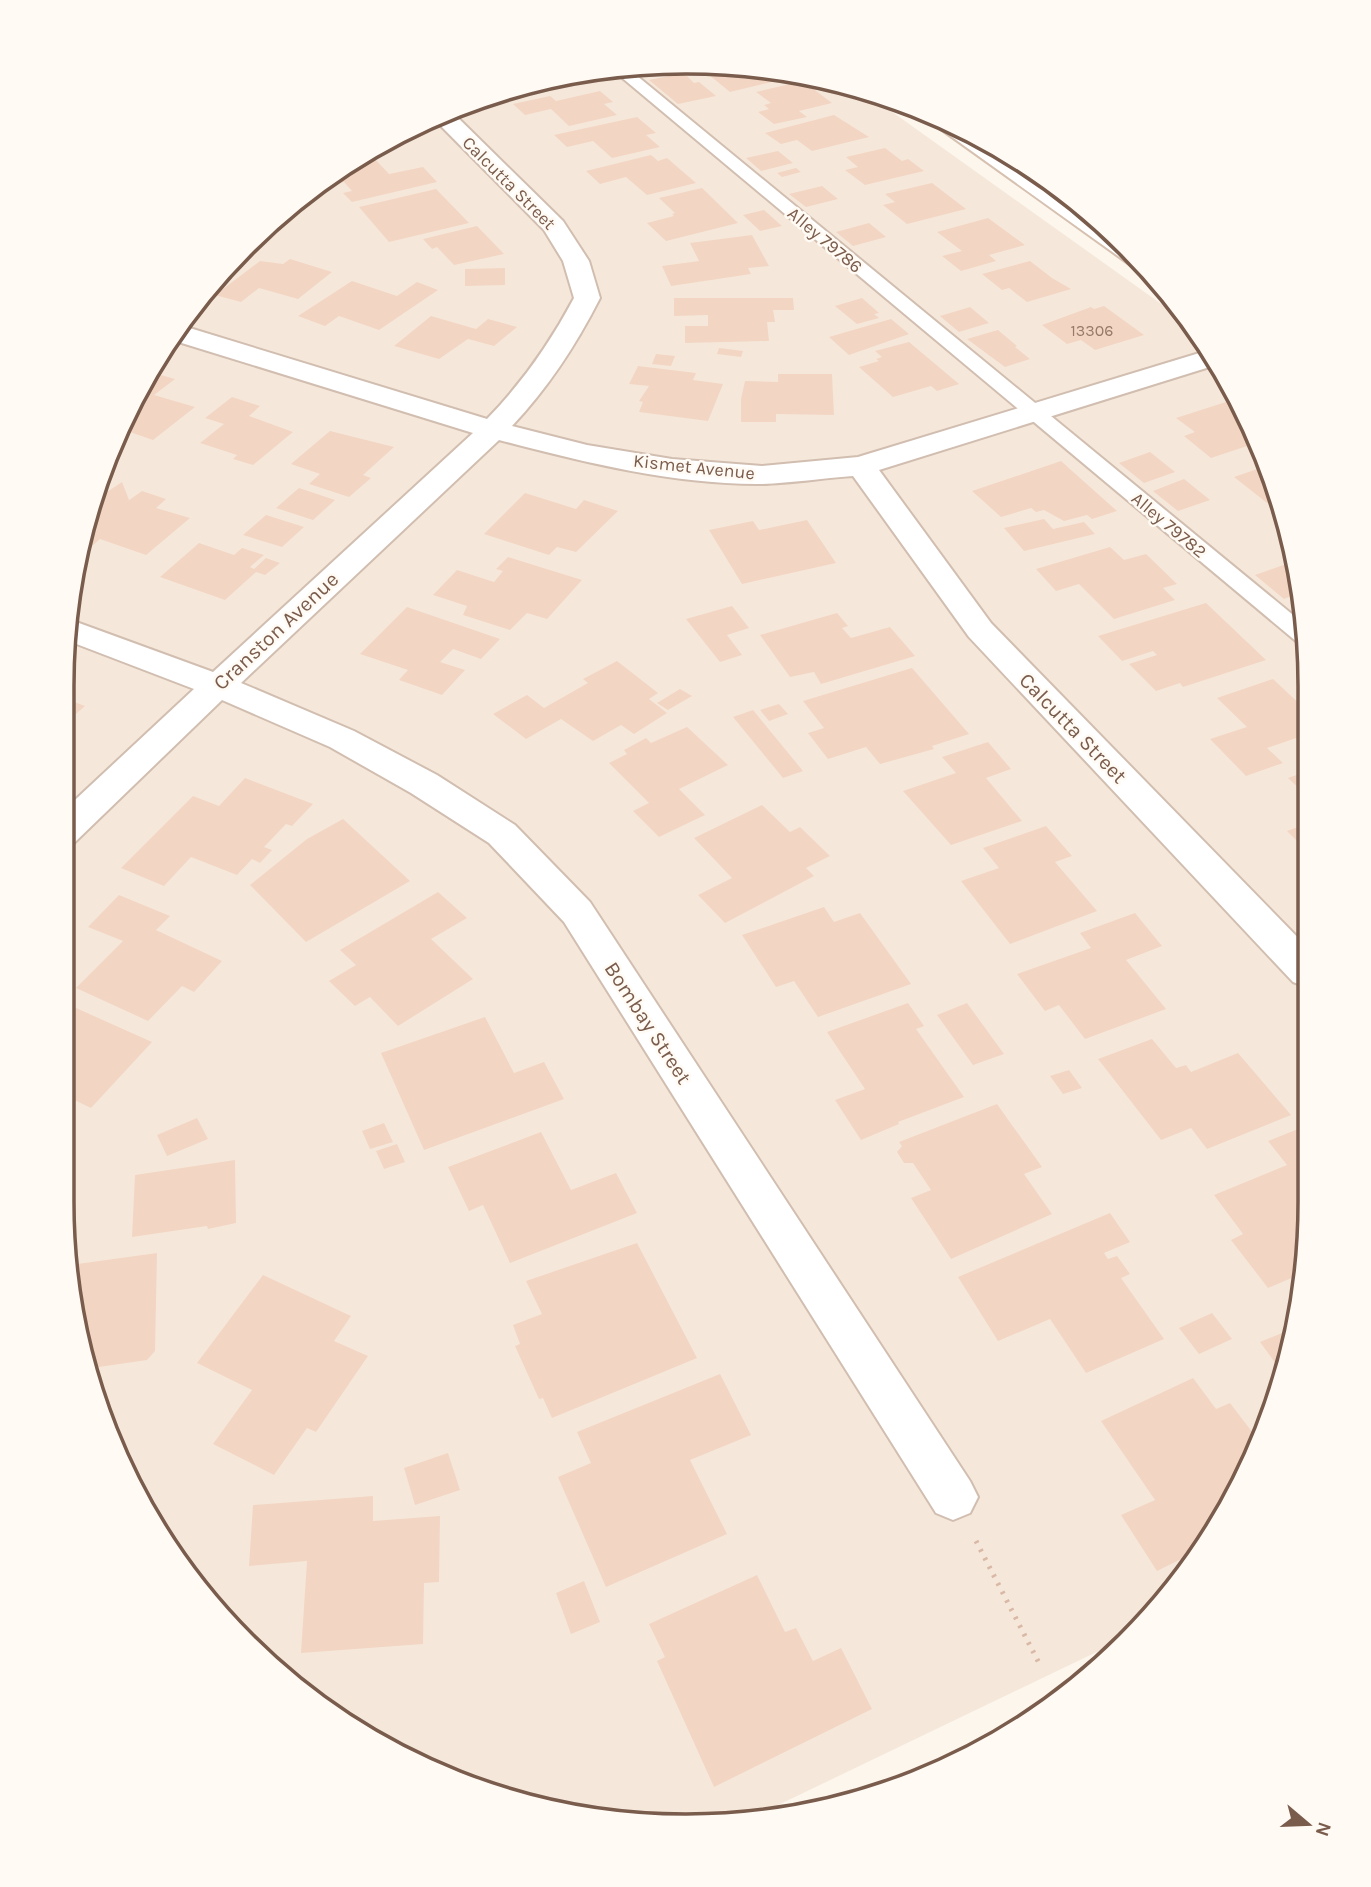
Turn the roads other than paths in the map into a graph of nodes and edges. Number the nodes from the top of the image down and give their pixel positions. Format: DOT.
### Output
graph roads {
  1 [pos="629,77"];
  2 [pos="448,121"];
  3 [pos="995,157"];
  4 [pos="1078,216"];
  5 [pos="184,335"];
  6 [pos="1204,360"];
  7 [pos="1033,413"];
  8 [pos="492,430"];
  9 [pos="861,466"];
  10 [pos="1294,628"];
  11 [pos="76,632"];
  12 [pos="216,685"];
  13 [pos="74,822"];
  14 [pos="1298,963"];
  15 [pos="953,1497"];
  1 -- 7 [label="lane, Alley 79786"];
  2 -- 8 [label="street, Calcutta Street"];
  3 -- 4 [label="street"];
  5 -- 8 [label="street, Kismet Avenue"];
  6 -- 7 [label="street, Kismet Avenue"];
  7 -- 9 [label="street, Kismet Avenue"];
  7 -- 10 [label="lane, Alley 79782"];
  8 -- 9 [label="street, Kismet Avenue"];
  8 -- 12 [label="street, Cranston Avenue"];
  9 -- 14 [label="street, Calcutta Street"];
  11 -- 12 [label="street, Bombay Street"];
  12 -- 13 [label="street, Cranston Avenue"];
  12 -- 15 [label="street, Bombay Street"];
}
